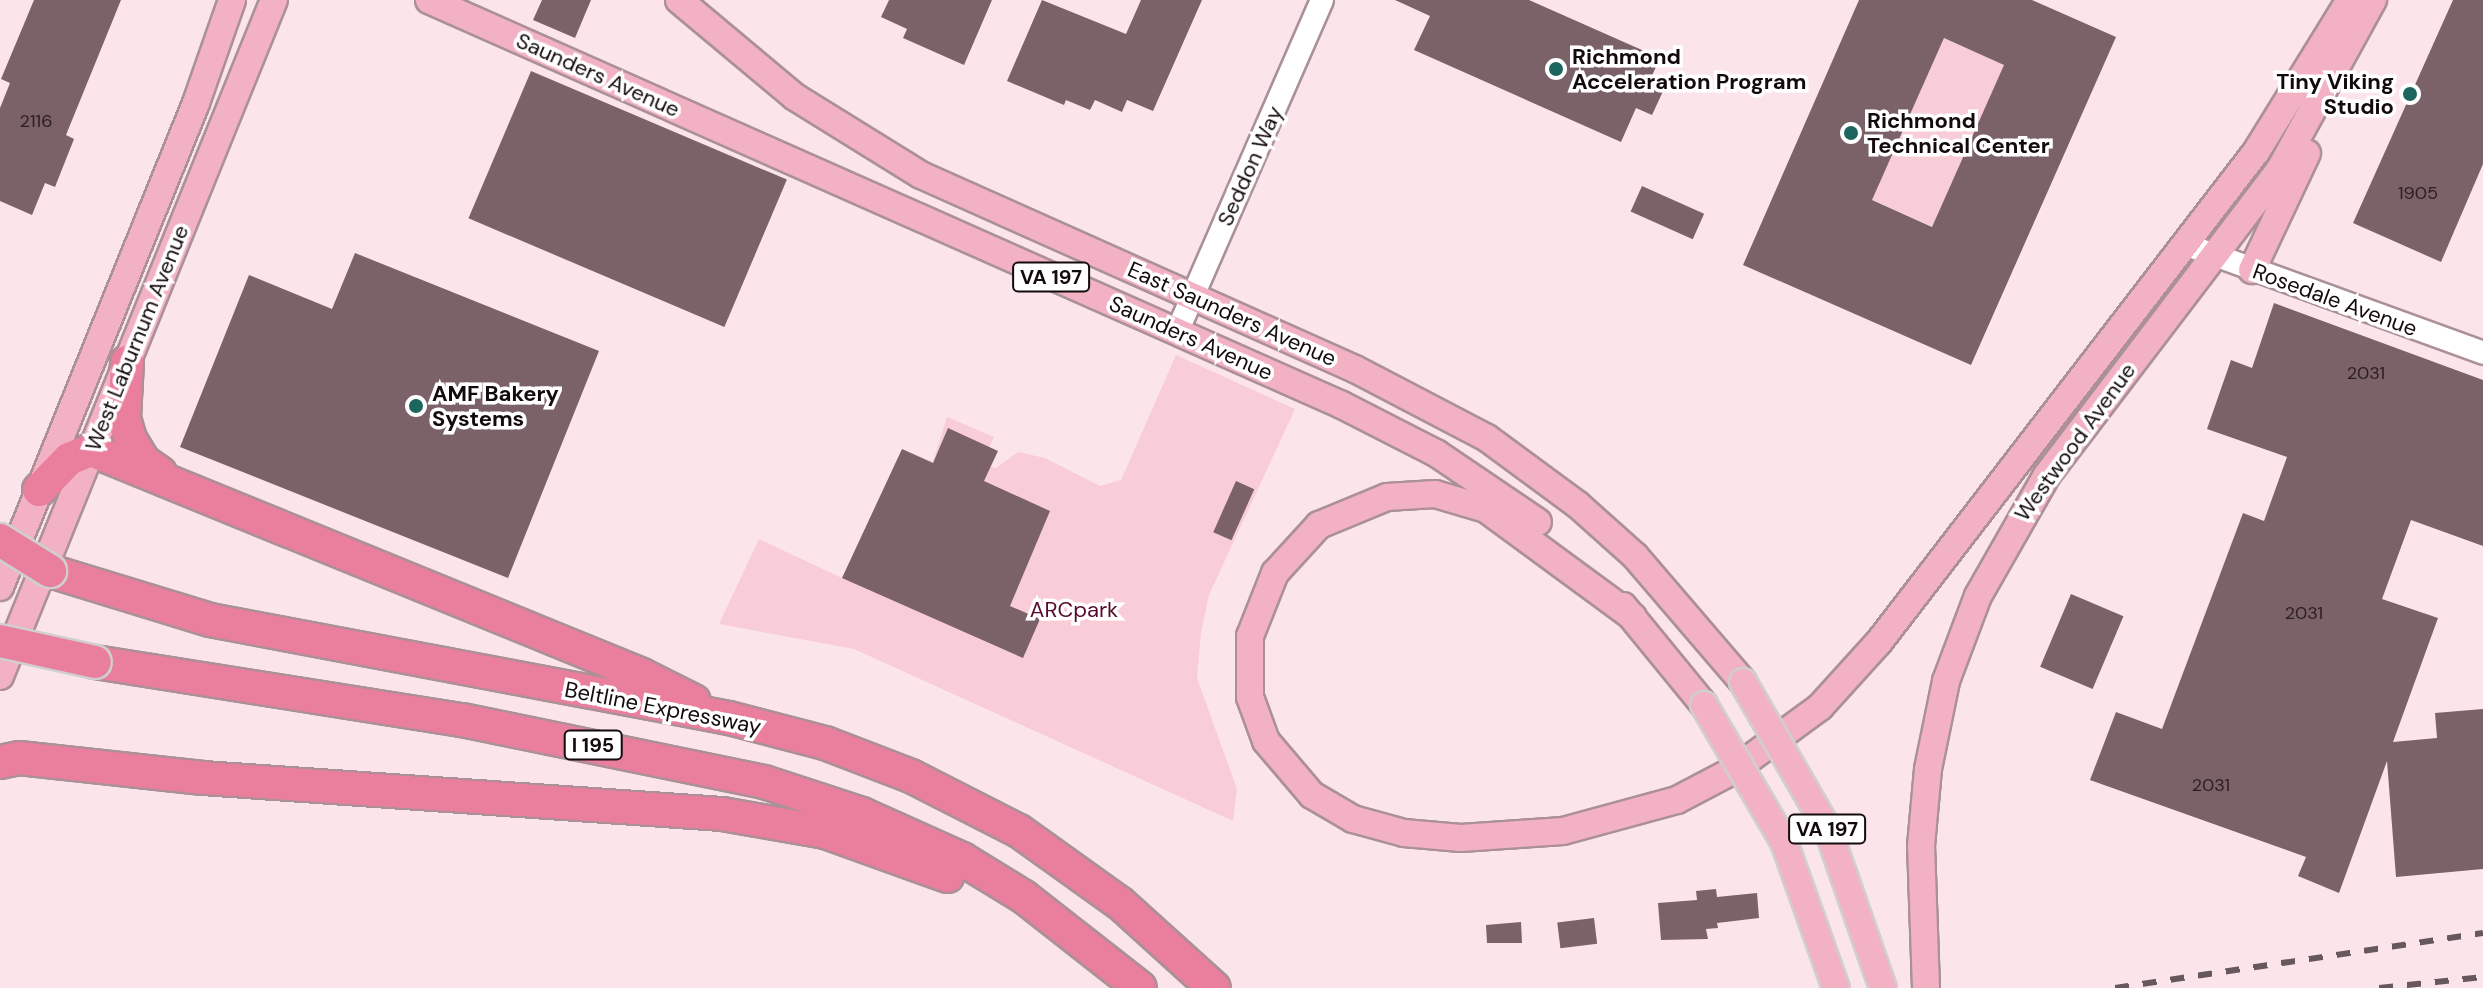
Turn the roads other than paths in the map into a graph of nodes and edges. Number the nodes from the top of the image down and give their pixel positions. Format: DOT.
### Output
graph roads {
  1 [pos="232,0"];
  2 [pos="274,0"];
  3 [pos="429,0"];
  4 [pos="679,0"];
  5 [pos="1322,0"];
  6 [pos="2350,0"];
  7 [pos="2373,0"];
  8 [pos="2341,65"];
  9 [pos="2187,245"];
  10 [pos="2217,256"];
  11 [pos="2252,270"];
  12 [pos="1192,297"];
  13 [pos="1177,332"];
  14 [pos="2483,353"];
  15 [pos="127,362"];
  16 [pos="91,450"];
  17 [pos="182,488"];
  18 [pos="39,490"];
  19 [pos="0,540"];
  20 [pos="0,553"];
  21 [pos="50,571"];
  22 [pos="0,587"];
  23 [pos="1633,617"];
  24 [pos="0,641"];
  25 [pos="0,676"];
  26 [pos="729,718"];
  27 [pos="0,762"];
  28 [pos="1060,925"];
  29 [pos="1140,988"];
  30 [pos="1214,988"];
  31 [pos="1836,988"];
  32 [pos="1883,988"];
  33 [pos="1926,988"];
  1 -- 18 [label="main road, West Laburnum Avenue"];
  2 -- 15 [label="main road, West Laburnum Avenue"];
  3 -- 13 [label="main road, Saunders Avenue / VA 197"];
  4 -- 12 [label="main road, East Saunders Avenue / VA 197"];
  5 -- 12 [label="street, Seddon Way"];
  6 -- 9 [label="main road, Westwood Avenue"];
  7 -- 8 [label="main road, Westwood Avenue"];
  8 -- 10 [label="main road, Westwood Avenue"];
  8 -- 11 [label="main road"];
  9 -- 10 [label="street, Rosedale Avenue"];
  9 -- 23 [label="main road, Westwood Avenue"];
  10 -- 11 [label="street, Rosedale Avenue"];
  10 -- 33 [label="main road, Westwood Avenue"];
  11 -- 14 [label="street, Rosedale Avenue"];
  12 -- 13 [label="street, Seddon Way"];
  12 -- 32 [label="main road, East Saunders Avenue / VA 197, bridge"];
  13 -- 23 [label="main road, Saunders Avenue / VA 197"];
  15 -- 16 [label="main road, West Laburnum Avenue"];
  15 -- 17 [label="highway"];
  16 -- 17 [label="highway"];
  16 -- 18 [label="highway"];
  16 -- 25 [label="main road, West Laburnum Avenue"];
  17 -- 26 [label="highway"];
  18 -- 22 [label="main road, West Laburnum Avenue"];
  19 -- 21 [label="highway, bridge"];
  20 -- 21 [label="highway, bridge"];
  21 -- 26 [label="highway, Beltline Expressway / I 195"];
  23 -- 31 [label="main road, Saunders Avenue / VA 197, bridge"];
  24 -- 28 [label="highway, I 195, bridge"];
  26 -- 30 [label="highway, Beltline Expressway / I 195"];
  27 -- 28 [label="highway"];
  28 -- 29 [label="highway, I 195"];
}
